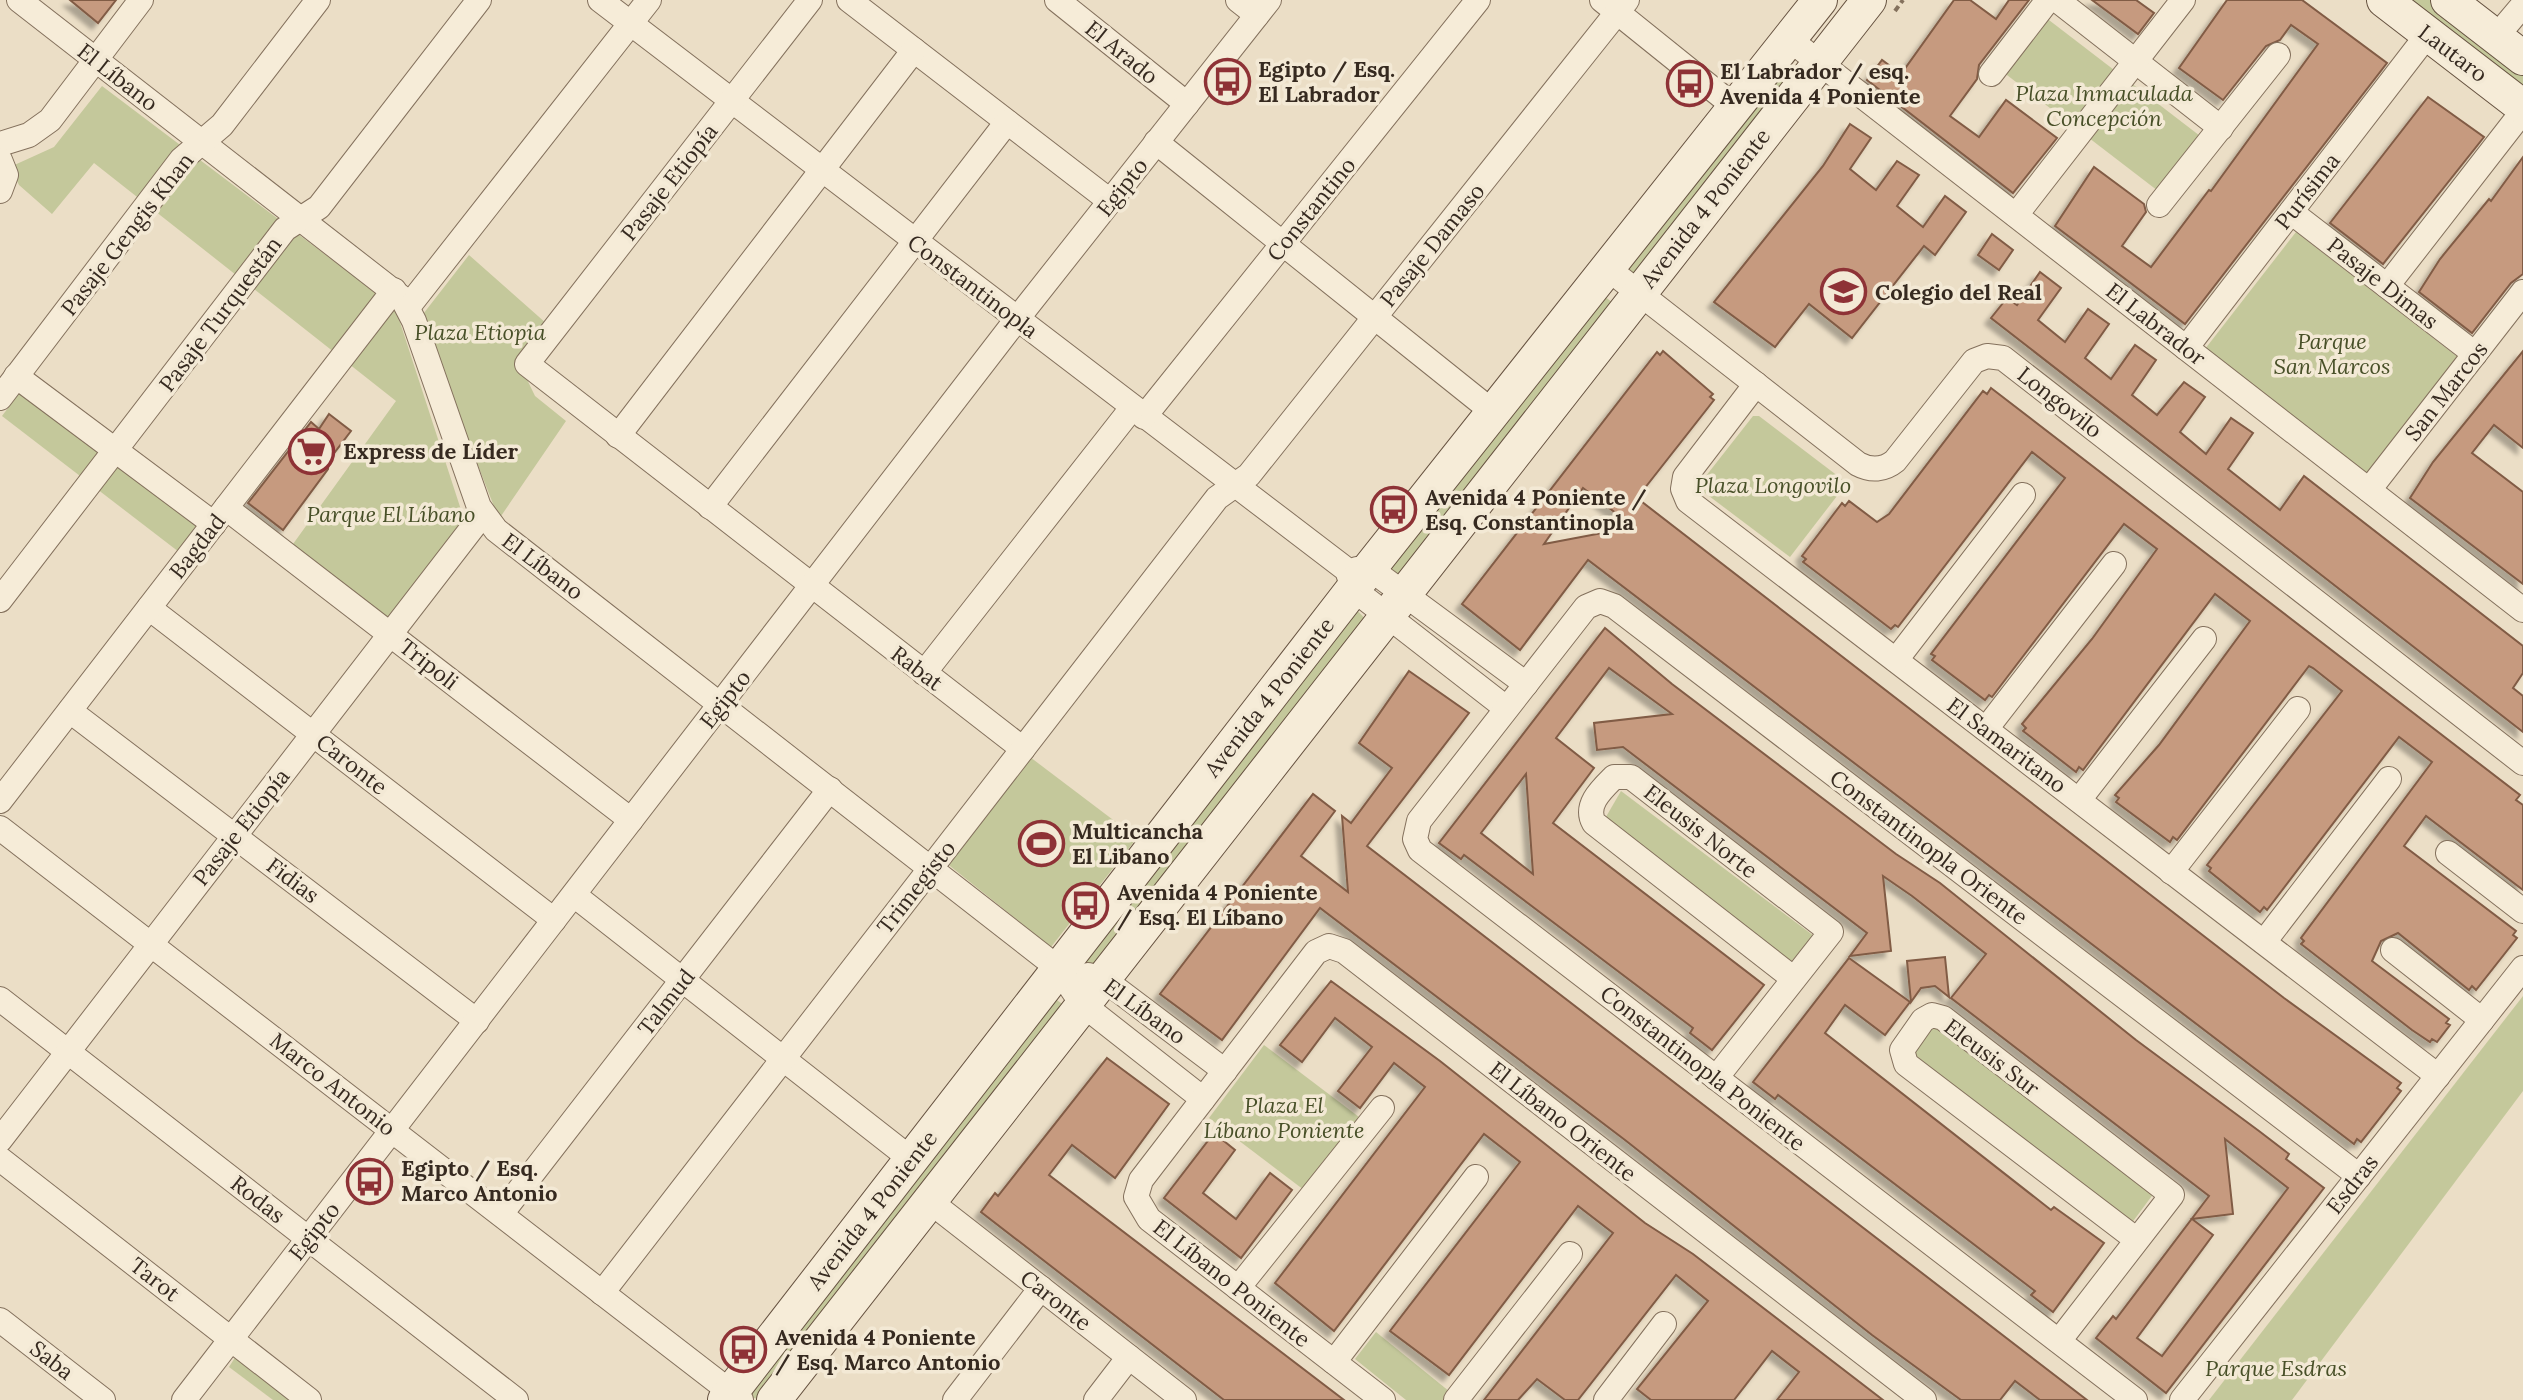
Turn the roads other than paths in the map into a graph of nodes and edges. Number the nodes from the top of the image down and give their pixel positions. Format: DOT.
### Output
graph roads {
  1 [pos="19,0"];
  2 [pos="141,0"];
  3 [pos="318,0"];
  4 [pos="479,0"];
  5 [pos="600,0"];
  6 [pos="649,0"];
  7 [pos="810,0"];
  8 [pos="849,0"];
  9 [pos="1057,0"];
  10 [pos="1478,0"];
  11 [pos="1820,0"];
  12 [pos="1869,0"];
  13 [pos="2048,0"];
  14 [pos="2057,0"];
  15 [pos="2183,0"];
  16 [pos="2384,0"];
  17 [pos="2448,0"];
  18 [pos="1615,4"];
  19 [pos="1254,5"];
  20 [pos="2523,5"];
  21 [pos="631,23"];
  22 [pos="2428,34"];
  23 [pos="1789,39"];
  24 [pos="914,50"];
  25 [pos="2516,51"];
  26 [pos="2278,55"];
  27 [pos="95,59"];
  28 [pos="2135,61"];
  29 [pos="1819,62"];
  30 [pos="1991,74"];
  31 [pos="732,101"];
  32 [pos="1187,104"];
  33 [pos="1735,107"];
  34 [pos="2523,109"];
  35 [pos="1007,122"];
  36 [pos="2221,128"];
  37 [pos="202,142"];
  38 [pos="1156,142"];
  39 [pos="0,144"];
  40 [pos="0,160"];
  41 [pos="822,170"];
  42 [pos="0,191"];
  43 [pos="1110,201"];
  44 [pos="2159,205"];
  45 [pos="2291,212"];
  46 [pos="2016,215"];
  47 [pos="301,218"];
  48 [pos="915,241"];
  49 [pos="1283,243"];
  50 [pos="1607,268"];
  51 [pos="2387,286"];
  52 [pos="2523,292"];
  53 [pos="1639,293"];
  54 [pos="401,299"];
  55 [pos="1375,317"];
  56 [pos="1017,319"];
  57 [pos="2186,348"];
  58 [pos="2475,354"];
  59 [pos="527,364"];
  60 [pos="16,376"];
  61 [pos="1756,384"];
  62 [pos="0,398"];
  63 [pos="1138,412"];
  64 [pos="1493,412"];
  65 [pos="618,436"];
  66 [pos="116,451"];
  67 [pos="1234,485"];
  68 [pos="2369,490"];
  69 [pos="2023,495"];
  70 [pos="710,507"];
  71 [pos="483,514"];
  72 [pos="220,516"];
  73 [pos="2114,564"];
  74 [pos="1356,576"];
  75 [pos="811,587"];
  76 [pos="0,600"];
  77 [pos="1395,604"];
  78 [pos="149,608"];
  79 [pos="2523,610"];
  80 [pos="390,634"];
  81 [pos="2204,639"];
  82 [pos="1896,660"];
  83 [pos="924,673"];
  84 [pos="1516,697"];
  85 [pos="721,703"];
  86 [pos="2298,709"];
  87 [pos="70,711"];
  88 [pos="1986,729"];
  89 [pos="313,734"];
  90 [pos="1023,749"];
  91 [pos="2523,763"];
  92 [pos="2389,779"];
  93 [pos="830,789"];
  94 [pos="2079,800"];
  95 [pos="0,801"];
  96 [pos="631,820"];
  97 [pos="0,828"];
  98 [pos="235,836"];
  99 [pos="2448,853"];
  100 [pos="930,868"];
  101 [pos="2171,872"];
  102 [pos="574,895"];
  103 [pos="2523,911"];
  104 [pos="554,920"];
  105 [pos="2264,942"];
  106 [pos="151,944"];
  107 [pos="2393,950"];
  108 [pos="1058,968"];
  109 [pos="2523,968"];
  110 [pos="1794,979"];
  111 [pos="683,980"];
  112 [pos="1092,991"];
  113 [pos="0,999"];
  114 [pos="2482,1020"];
  115 [pos="477,1021"];
  116 [pos="68,1052"];
  117 [pos="783,1058"];
  118 [pos="1225,1071"];
  119 [pos="2438,1076"];
  120 [pos="1716,1078"];
  121 [pos="1203,1099"];
  122 [pos="1382,1108"];
  123 [pos="392,1130"];
  124 [pos="0,1140"];
  125 [pos="0,1159"];
  126 [pos="911,1159"];
  127 [pos="2359,1176"];
  128 [pos="1476,1177"];
  129 [pos="928,1200"];
  130 [pos="501,1214"];
  131 [pos="308,1239"];
  132 [pos="2137,1240"];
  133 [pos="1570,1254"];
  134 [pos="1041,1288"];
  135 [pos="1238,1288"];
  136 [pos="602,1293"];
  137 [pos="0,1320"];
  138 [pos="1664,1324"];
  139 [pos="232,1338"];
  140 [pos="2059,1341"];
  141 [pos="1129,1357"];
  142 [pos="1334,1362"];
  143 [pos="732,1397"];
  144 [pos="103,1400"];
  145 [pos="184,1400"];
  146 [pos="309,1400"];
  147 [pos="516,1400"];
  148 [pos="774,1400"];
  149 [pos="955,1400"];
  150 [pos="1096,1400"];
  151 [pos="1184,1400"];
  152 [pos="1383,1400"];
  153 [pos="1456,1400"];
  154 [pos="1606,1400"];
  155 [pos="1924,1400"];
  156 [pos="2135,1400"];
  157 [pos="2182,1400"];
  1 -- 27 [label="street, El Líbano"];
  2 -- 27 [label="street"];
  3 -- 37 [label="street, Pasaje Gengis Khan"];
  4 -- 47 [label="street, Pasaje Turquestán"];
  5 -- 21 [label="street, Constantinopla"];
  6 -- 21 [label="street, Bagdad"];
  7 -- 31 [label="street, Pasaje Etiopía"];
  8 -- 24 [label="street"];
  9 -- 32 [label="street, El Arado"];
  10 -- 49 [label="street, Constantino"];
  11 -- 23 [label="street, Avenida 4 Poniente"];
  12 -- 29 [label="street, Avenida 4 Poniente"];
  13 -- 30 [label="street"];
  14 -- 28 [label="street"];
  15 -- 28 [label="street"];
  16 -- 22 [label="street, Lautaro"];
  17 -- 25 [label="street, Lautaro"];
  18 -- 33 [label="street"];
  18 -- 55 [label="street, Pasaje Damaso"];
  19 -- 32 [label="street, Egipto"];
  20 -- 25 [label="street"];
  21 -- 31 [label="street, Constantinopla"];
  21 -- 54 [label="street, Bagdad"];
  22 -- 34 [label="street, Lautaro"];
  22 -- 45 [label="street, Purísima"];
  23 -- 29 [label="street, El Labrador"];
  23 -- 33 [label="street, Avenida 4 Poniente"];
  24 -- 35 [label="street"];
  24 -- 41 [label="street"];
  26 -- 36 [label="street"];
  27 -- 37 [label="street, El Líbano"];
  27 -- 39 [label="street"];
  28 -- 36 [label="street"];
  28 -- 46 [label="street"];
  29 -- 46 [label="street, El Labrador"];
  29 -- 53 [label="street, Avenida 4 Poniente"];
  31 -- 41 [label="street, Constantinopla"];
  31 -- 59 [label="street, Pasaje Etiopía"];
  32 -- 38 [label="street, Egipto"];
  33 -- 50 [label="street, Avenida 4 Poniente"];
  34 -- 51 [label="street"];
  35 -- 43 [label="street"];
  35 -- 48 [label="street"];
  36 -- 44 [label="street"];
  37 -- 47 [label="street, El Líbano"];
  37 -- 60 [label="street, Pasaje Gengis Khan"];
  38 -- 43 [label="street, Egipto"];
  38 -- 49 [label="street"];
  40 -- 42 [label="street"];
  41 -- 48 [label="street, Constantinopla"];
  41 -- 65 [label="street"];
  43 -- 56 [label="street, Egipto"];
  45 -- 51 [label="street, Pasaje Dimas"];
  45 -- 57 [label="street, Purísima"];
  46 -- 57 [label="street, El Labrador"];
  47 -- 54 [label="street, El Líbano"];
  47 -- 66 [label="street, Pasaje Turquestán"];
  48 -- 56 [label="street, Constantinopla"];
  48 -- 70 [label="street"];
  49 -- 55 [label="street"];
  49 -- 63 [label="street, Constantino"];
  50 -- 53 [label="street, Longovilo"];
  50 -- 64 [label="street, Avenida 4 Poniente"];
  51 -- 58 [label="street, Pasaje Dimas"];
  52 -- 58 [label="street, San Marcos"];
  53 -- 61 [label="street, Longovilo"];
  53 -- 77 [label="street, Avenida 4 Poniente"];
  54 -- 71 [label="street, El Líbano"];
  54 -- 72 [label="street, Bagdad"];
  55 -- 64 [label="street"];
  55 -- 67 [label="street, Pasaje Damaso"];
  56 -- 63 [label="street, Constantinopla"];
  56 -- 75 [label="street, Egipto"];
  57 -- 68 [label="street, El Labrador"];
  58 -- 68 [label="street, San Marcos"];
  59 -- 65 [label="street, Rabat"];
  60 -- 62 [label="street, Pasaje Gengis Khan"];
  60 -- 66 [label="street, Tripoli"];
  61 -- 82 [label="street, El Samaritano"];
  61 -- 91 [label="street, Longovilo"];
  63 -- 67 [label="street, Constantinopla"];
  63 -- 83 [label="street, Constantino"];
  64 -- 74 [label="street, Avenida 4 Poniente"];
  65 -- 70 [label="street, Rabat"];
  66 -- 72 [label="street, Tripoli"];
  66 -- 76 [label="street, Pasaje Turquestán"];
  67 -- 74 [label="street, Constantinopla"];
  67 -- 90 [label="street, Trimegisto"];
  68 -- 79 [label="street, El Labrador"];
  69 -- 82 [label="street"];
  70 -- 75 [label="street, Rabat"];
  71 -- 80 [label="street, Pasaje Etiopía"];
  71 -- 85 [label="street, El Líbano"];
  72 -- 78 [label="street, Bagdad"];
  72 -- 80 [label="street, Tripoli"];
  73 -- 88 [label="street"];
  74 -- 77 [label="street, Constantinopla"];
  74 -- 108 [label="street, Avenida 4 Poniente"];
  75 -- 83 [label="street, Rabat"];
  75 -- 85 [label="street, Egipto"];
  77 -- 84 [label="street, Constantinopla"];
  77 -- 112 [label="street, Avenida 4 Poniente"];
  78 -- 87 [label="street, Bagdad"];
  78 -- 89 [label="street, Caronte"];
  80 -- 89 [label="street, Pasaje Etiopía"];
  80 -- 96 [label="street, Tripoli"];
  81 -- 94 [label="street"];
  82 -- 88 [label="street, El Samaritano"];
  83 -- 90 [label="street, Rabat"];
  84 -- 120 [label="street, Constantinopla Poniente"];
  84 -- 127 [label="street, Constantinopla Oriente"];
  85 -- 93 [label="street, El Líbano"];
  85 -- 96 [label="street, Egipto"];
  86 -- 101 [label="street"];
  87 -- 95 [label="street, Bagdad"];
  87 -- 98 [label="street, Fidias"];
  88 -- 94 [label="street, El Samaritano"];
  89 -- 98 [label="street, Pasaje Etiopía"];
  89 -- 104 [label="street, Caronte"];
  90 -- 100 [label="street, Trimegisto"];
  92 -- 105 [label="street"];
  93 -- 100 [label="street, El Líbano"];
  93 -- 111 [label="street, Talmud"];
  94 -- 101 [label="street, El Samaritano"];
  96 -- 102 [label="street, Egipto"];
  97 -- 106 [label="street, Marco Antonio"];
  98 -- 106 [label="street, Pasaje Etiopía"];
  98 -- 115 [label="street, Fidias"];
  99 -- 103 [label="street"];
  100 -- 108 [label="street, El Líbano"];
  100 -- 117 [label="street, Trimegisto"];
  101 -- 105 [label="street, El Samaritano"];
  102 -- 104 [label="street, Egipto"];
  102 -- 111 [label="street"];
  104 -- 115 [label="street, Egipto"];
  105 -- 119 [label="street, El Samaritano"];
  106 -- 116 [label="street, Pasaje Etiopía"];
  106 -- 123 [label="street, Marco Antonio"];
  107 -- 114 [label="street"];
  108 -- 112 [label="street, El Líbano"];
  108 -- 126 [label="street, Avenida 4 Poniente"];
  109 -- 114 [label="street, Esdras"];
  110 -- 110 [label="street, Eleusis Norte"];
  110 -- 120 [label="street, Eleusis Norte"];
  111 -- 117 [label="street"];
  111 -- 130 [label="street, Talmud"];
  112 -- 118 [label="street, El Líbano"];
  112 -- 121 [label="street, El Líbano"];
  112 -- 129 [label="street, Avenida 4 Poniente"];
  113 -- 116 [label="street, Rodas"];
  114 -- 119 [label="street, Esdras"];
  115 -- 123 [label="street, Egipto"];
  116 -- 124 [label="street, Pasaje Etiopía"];
  116 -- 131 [label="street, Rodas"];
  117 -- 126 [label="street"];
  117 -- 136 [label="street, Trimegisto"];
  118 -- 121 [label="street, El Líbano Poniente"];
  118 -- 155 [label="street, El Líbano Oriente"];
  119 -- 127 [label="street, Esdras"];
  120 -- 140 [label="street, Constantinopla Poniente"];
  121 -- 135 [label="street, El Líbano Poniente"];
  122 -- 135 [label="street"];
  123 -- 130 [label="street, Marco Antonio"];
  123 -- 131 [label="street, Egipto"];
  125 -- 139 [label="street, Tarot"];
  126 -- 143 [label="street, Avenida 4 Poniente"];
  127 -- 157 [label="street, Esdras"];
  128 -- 142 [label="street"];
  129 -- 134 [label="street, Caronte"];
  129 -- 148 [label="street, Avenida 4 Poniente"];
  130 -- 136 [label="street, Marco Antonio"];
  131 -- 139 [label="street, Egipto"];
  131 -- 147 [label="street, Rodas"];
  132 -- 132 [label="street, Eleusis Sur"];
  132 -- 140 [label="street, Eleusis Sur"];
  133 -- 153 [label="street"];
  134 -- 141 [label="street, Caronte"];
  134 -- 149 [label="street"];
  135 -- 142 [label="street, El Líbano Poniente"];
  136 -- 143 [label="street, Marco Antonio"];
  137 -- 144 [label="street, Saba"];
  138 -- 154 [label="street"];
  139 -- 145 [label="street, Egipto"];
  139 -- 146 [label="street, Tarot"];
  140 -- 156 [label="street, Constantinopla Poniente"];
  141 -- 150 [label="street"];
  141 -- 151 [label="street, Caronte"];
  142 -- 152 [label="street, El Líbano Poniente"];
}
